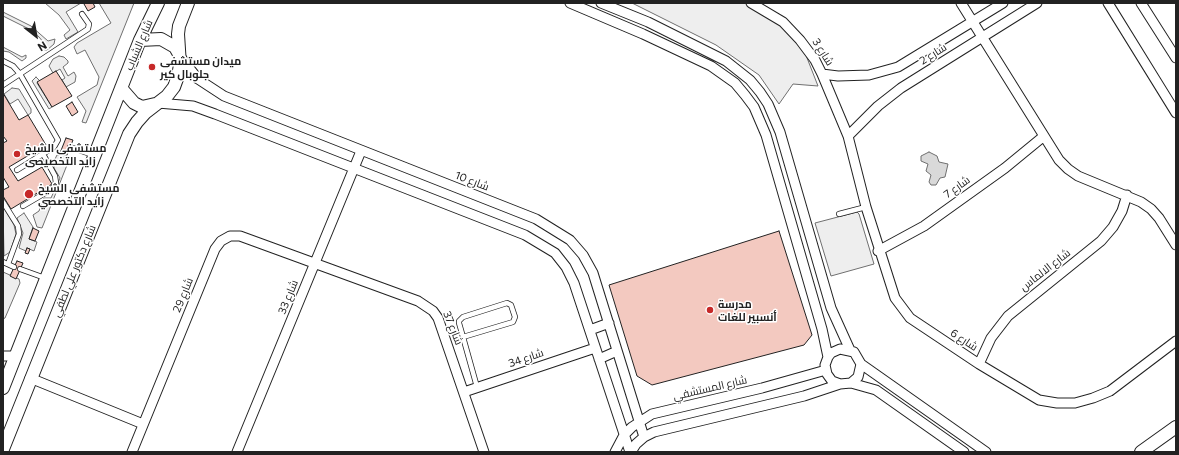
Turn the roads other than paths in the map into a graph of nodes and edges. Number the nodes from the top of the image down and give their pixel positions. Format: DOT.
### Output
graph roads {
  1 [pos="158,3"];
  2 [pos="188,3"];
  3 [pos="570,3"];
  4 [pos="601,3"];
  5 [pos="751,3"];
  6 [pos="961,3"];
  7 [pos="1003,3"];
  8 [pos="1037,3"];
  9 [pos="1108,3"];
  10 [pos="1117,3"];
  11 [pos="1141,3"];
  12 [pos="82,14"];
  13 [pos="973,22"];
  14 [pos="982,37"];
  15 [pos="140,40"];
  16 [pos="178,54"];
  17 [pos="1176,58"];
  18 [pos="3,61"];
  19 [pos="20,74"];
  20 [pos="822,74"];
  21 [pos="3,85"];
  22 [pos="121,88"];
  23 [pos="158,103"];
  24 [pos="1176,113"];
  25 [pos="848,136"];
  26 [pos="1044,136"];
  27 [pos="58,142"];
  28 [pos="63,144"];
  29 [pos="70,147"];
  30 [pos="361,150"];
  31 [pos="43,154"];
  32 [pos="95,155"];
  33 [pos="354,168"];
  34 [pos="17,170"];
  35 [pos="1127,195"];
  36 [pos="3,202"];
  37 [pos="23,206"];
  38 [pos="866,207"];
  39 [pos="839,214"];
  40 [pos="1176,245"];
  41 [pos="878,251"];
  42 [pos="315,262"];
  43 [pos="5,263"];
  44 [pos="14,267"];
  45 [pos="20,269"];
  46 [pos="45,278"];
  47 [pos="608,323"];
  48 [pos="590,330"];
  49 [pos="463,337"];
  50 [pos="1176,341"];
  51 [pos="595,348"];
  52 [pos="850,350"];
  53 [pos="617,352"];
  54 [pos="9,356"];
  55 [pos="828,357"];
  56 [pos="599,359"];
  57 [pos="861,364"];
  58 [pos="979,364"];
  59 [pos="826,370"];
  60 [pos="30,378"];
  61 [pos="850,383"];
  62 [pos="840,384"];
  63 [pos="3,388"];
  64 [pos="477,388"];
  65 [pos="464,392"];
  66 [pos="639,420"];
  67 [pos="143,424"];
  68 [pos="1176,427"];
  69 [pos="624,435"];
  70 [pos="644,437"];
  71 [pos="3,448"];
  72 [pos="132,452"];
  73 [pos="237,452"];
  74 [pos="484,452"];
  75 [pos="615,452"];
  76 [pos="630,452"];
  77 [pos="964,452"];
  78 [pos="986,452"];
  79 [pos="1141,452"];
  1 -- 15 [label="street, شارع الشباب"];
  2 -- 16 [label="street"];
  3 -- 55 [label="street"];
  4 -- 52 [label="street"];
  5 -- 20 [label="street, شارع 3"];
  6 -- 13 [label="street"];
  7 -- 13 [label="street, شارع 2"];
  8 -- 14 [label="street, شارع 2"];
  9 -- 10 [label="street"];
  9 -- 24 [label="street"];
  11 -- 17 [label="street"];
  12 -- 19 [label="lane"];
  13 -- 14 [label="street"];
  13 -- 20 [label="street, شارع 2"];
  14 -- 25 [label="street, شارع 2"];
  14 -- 26 [label="street"];
  15 -- 16 [label="street"];
  15 -- 22 [label="street, شارع الشباب"];
  16 -- 23 [label="street"];
  16 -- 30 [label="street, شارع 10"];
  18 -- 19 [label="lane"];
  19 -- 21 [label="lane"];
  19 -- 27 [label="lane"];
  20 -- 25 [label="street, شارع 3"];
  22 -- 23 [label="street"];
  22 -- 32 [label="street"];
  23 -- 33 [label="street"];
  23 -- 60 [label="street, شارع دكتور علي لطفي"];
  25 -- 38 [label="street, شارع 6"];
  26 -- 35 [label="street"];
  26 -- 41 [label="street, شارع 7"];
  27 -- 28 [label="lane"];
  27 -- 31 [label="lane"];
  29 -- 32 [label="lane"];
  30 -- 33 [label="street, شارع 33"];
  30 -- 47 [label="street, شارع 10"];
  31 -- 34 [label="lane"];
  31 -- 37 [label="lane"];
  32 -- 46 [label="street"];
  33 -- 42 [label="street, شارع 33"];
  33 -- 48 [label="street"];
  35 -- 40 [label="street"];
  35 -- 58 [label="street, شارع الالماس"];
  36 -- 43 [label="lane"];
  38 -- 39 [label="lane"];
  38 -- 41 [label="street, شارع 6"];
  41 -- 58 [label="street, شارع 6"];
  42 -- 65 [label="street, شارع 37"];
  42 -- 67 [label="street, شارع 29"];
  42 -- 73 [label="street, شارع 33"];
  43 -- 44 [label="lane"];
  45 -- 46 [label="lane"];
  46 -- 54 [label="street"];
  47 -- 48 [label="street"];
  47 -- 53 [label="street, شارع 10"];
  48 -- 51 [label="street"];
  49 -- 49 [label="lane"];
  49 -- 64 [label="lane"];
  50 -- 58 [label="street, شارع 6"];
  51 -- 56 [label="street"];
  51 -- 64 [label="street, شارع 34"];
  52 -- 55 [label="street"];
  52 -- 57 [label="street"];
  53 -- 56 [label="street"];
  53 -- 66 [label="street, شارع 10"];
  54 -- 63 [label="street"];
  55 -- 59 [label="street"];
  56 -- 69 [label="street"];
  57 -- 61 [label="street"];
  57 -- 78 [label="street"];
  59 -- 62 [label="street"];
  59 -- 66 [label="street, شارع المستشفي"];
  60 -- 67 [label="street"];
  60 -- 71 [label="street, شارع دكتور علي لطفي"];
  61 -- 62 [label="street"];
  61 -- 77 [label="street"];
  62 -- 70 [label="street"];
  64 -- 65 [label="street, شارع 34"];
  65 -- 74 [label="street, شارع 37"];
  66 -- 69 [label="street, شارع المستشفي"];
  66 -- 70 [label="street, شارع 10"];
  67 -- 72 [label="street, شارع 29"];
  68 -- 79 [label="street"];
  69 -- 75 [label="street, شارع المستشفي"];
  69 -- 76 [label="street"];
  70 -- 76 [label="street"];
}
